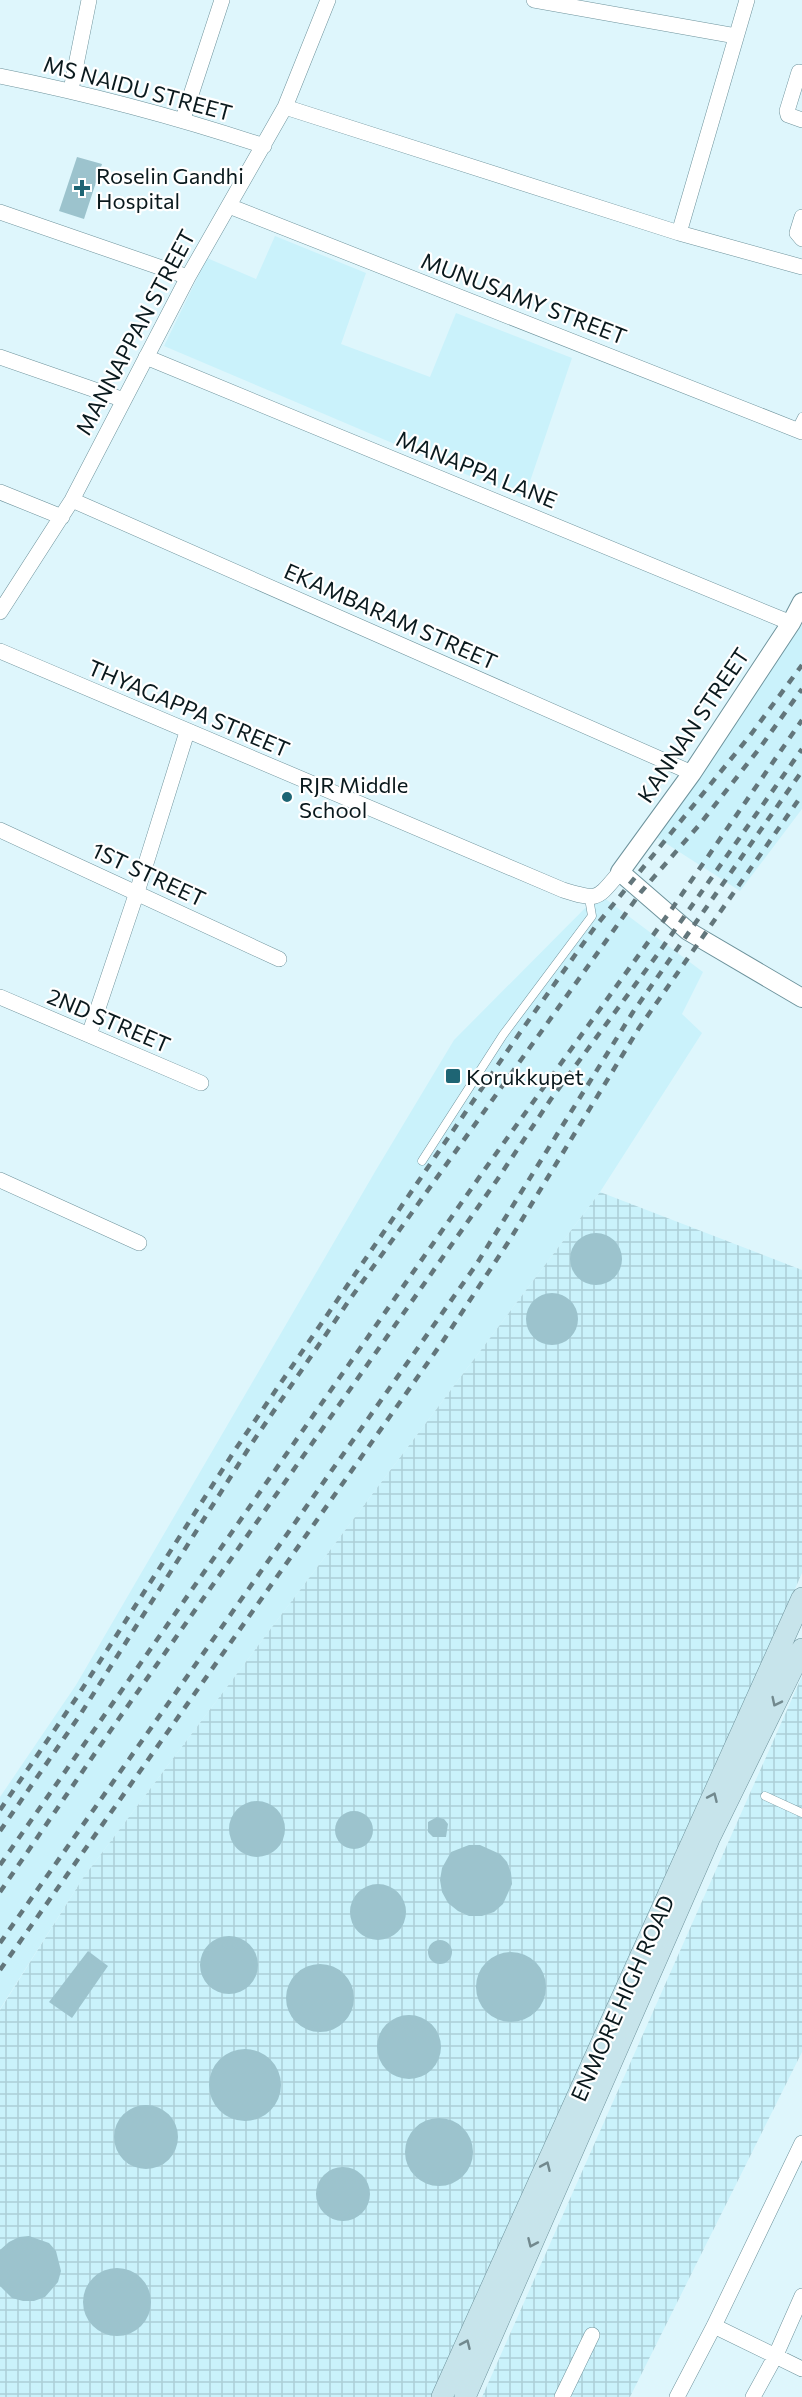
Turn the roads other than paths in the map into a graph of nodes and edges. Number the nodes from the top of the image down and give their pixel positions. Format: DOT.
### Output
graph roads {
  1 [pos="89,0"];
  2 [pos="222,0"];
  3 [pos="328,0"];
  4 [pos="534,0"];
  5 [pos="747,0"];
  6 [pos="736,36"];
  7 [pos="801,68"];
  8 [pos="0,76"];
  9 [pos="71,90"];
  10 [pos="285,107"];
  11 [pos="183,119"];
  12 [pos="802,120"];
  13 [pos="264,146"];
  14 [pos="228,206"];
  15 [pos="0,212"];
  16 [pos="802,217"];
  17 [pos="679,233"];
  18 [pos="802,239"];
  19 [pos="802,267"];
  20 [pos="188,277"];
  21 [pos="0,357"];
  22 [pos="146,357"];
  23 [pos="124,400"];
  24 [pos="800,426"];
  25 [pos="0,492"];
  26 [pos="72,500"];
  27 [pos="62,517"];
  28 [pos="802,602"];
  29 [pos="0,612"];
  30 [pos="791,623"];
  31 [pos="0,651"];
  32 [pos="187,732"];
  33 [pos="692,773"];
  34 [pos="0,830"];
  35 [pos="620,872"];
  36 [pos="137,892"];
  37 [pos="589,898"];
  38 [pos="279,959"];
  39 [pos="0,997"];
  40 [pos="802,998"];
  41 [pos="89,1035"];
  42 [pos="201,1083"];
  43 [pos="422,1161"];
  44 [pos="0,1180"];
  45 [pos="139,1244"];
  46 [pos="802,1598"];
  47 [pos="802,1649"];
  48 [pos="765,1796"];
  49 [pos="802,1813"];
  50 [pos="802,2143"];
  51 [pos="802,2296"];
  52 [pos="714,2326"];
  53 [pos="592,2335"];
  54 [pos="775,2357"];
  55 [pos="802,2369"];
  56 [pos="442,2397"];
  57 [pos="465,2397"];
  58 [pos="562,2397"];
  59 [pos="677,2397"];
  60 [pos="753,2397"];
  1 -- 9 [label="street"];
  2 -- 11 [label="street"];
  3 -- 10 [label="street, MANNAPPAN STREET"];
  4 -- 6 [label="street"];
  5 -- 6 [label="street"];
  6 -- 17 [label="street"];
  7 -- 12 [label="street"];
  8 -- 9 [label="street, MS NAIDU STREET"];
  9 -- 11 [label="street, MS NAIDU STREET"];
  10 -- 13 [label="street, MANNAPPAN STREET"];
  10 -- 17 [label="street"];
  11 -- 13 [label="street, MS NAIDU STREET"];
  13 -- 14 [label="street, MANNAPPAN STREET"];
  14 -- 20 [label="street, MANNAPPAN STREET"];
  14 -- 24 [label="street, MUNUSAMY STREET"];
  15 -- 20 [label="street"];
  16 -- 18 [label="street"];
  17 -- 19 [label="street"];
  20 -- 22 [label="street, MANNAPPAN STREET"];
  21 -- 23 [label="street"];
  22 -- 23 [label="street, MANNAPPAN STREET"];
  22 -- 30 [label="street, MANAPPA LANE"];
  23 -- 26 [label="street, MANNAPPAN STREET"];
  25 -- 27 [label="street"];
  26 -- 27 [label="street, MANNAPPAN STREET"];
  26 -- 33 [label="street, EKAMBARAM STREET"];
  27 -- 29 [label="street, MANNAPPAN STREET"];
  28 -- 30 [label="street, KANNAN STREET"];
  30 -- 33 [label="street, KANNAN STREET"];
  31 -- 32 [label="street, THYAGAPPA STREET"];
  32 -- 36 [label="street"];
  32 -- 37 [label="street, THYAGAPPA STREET"];
  33 -- 35 [label="street, KANNAN STREET"];
  34 -- 36 [label="street, 1ST STREET"];
  35 -- 37 [label="street"];
  35 -- 40 [label="street"];
  36 -- 38 [label="street, 1ST STREET"];
  36 -- 41 [label="street"];
  37 -- 43 [label="lane"];
  39 -- 41 [label="street, 2ND STREET"];
  41 -- 42 [label="street, 2ND STREET"];
  44 -- 45 [label="street"];
  56 -- 46 [label="main road, ENMORE HIGH ROAD, one-way"];
  47 -- 57 [label="main road, ENMORE HIGH ROAD, one-way"];
  48 -- 49 [label="lane"];
  50 -- 52 [label="street"];
  51 -- 54 [label="street"];
  52 -- 54 [label="street"];
  52 -- 59 [label="street"];
  53 -- 58 [label="street"];
  54 -- 55 [label="street"];
  54 -- 60 [label="street"];
}
